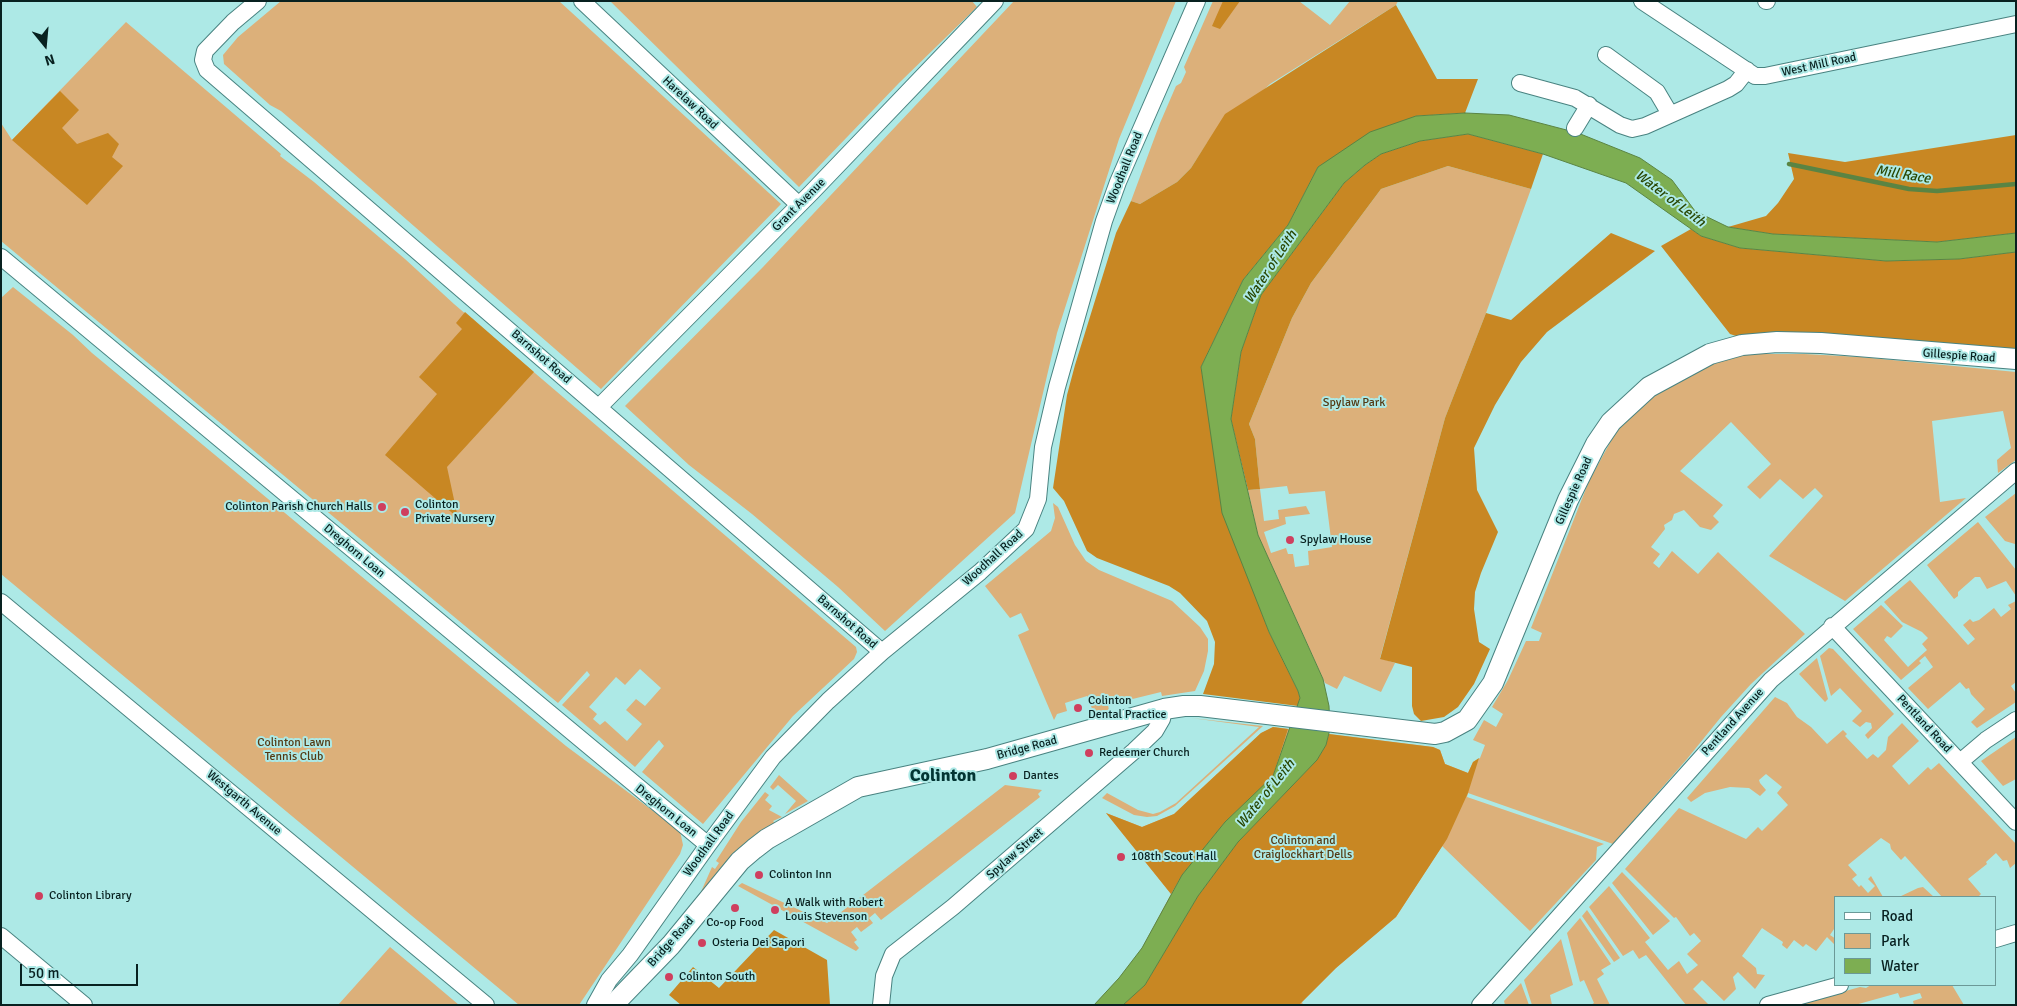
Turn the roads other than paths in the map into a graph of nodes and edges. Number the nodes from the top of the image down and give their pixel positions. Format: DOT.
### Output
graph roads {
  1 [pos="258,1"];
  2 [pos="582,1"];
  3 [pos="995,1"];
  4 [pos="1197,1"];
  5 [pos="1642,1"];
  6 [pos="2016,24"];
  7 [pos="1606,55"];
  8 [pos="1747,70"];
  9 [pos="1520,82"];
  10 [pos="1589,105"];
  11 [pos="1670,114"];
  12 [pos="1575,128"];
  13 [pos="798,205"];
  14 [pos="4,265"];
  15 [pos="2016,359"];
  16 [pos="600,407"];
  17 [pos="2016,471"];
  18 [pos="1,602"];
  19 [pos="1832,626"];
  20 [pos="882,652"];
  21 [pos="1164,709"];
  22 [pos="2016,720"];
  23 [pos="1456,727"];
  24 [pos="1960,762"];
  25 [pos="2016,822"];
  26 [pos="708,845"];
  27 [pos="2016,932"];
  28 [pos="1,936"];
  29 [pos="1997,939"];
  30 [pos="630,955"];
  31 [pos="639,978"];
  32 [pos="1836,986"];
  33 [pos="84,1005"];
  34 [pos="486,1005"];
  35 [pos="595,1005"];
  36 [pos="613,1005"];
  37 [pos="881,1005"];
  38 [pos="1480,1005"];
  39 [pos="1768,1005"];
  1 -- 16 [label="street, Barnshot Road"];
  2 -- 13 [label="street, Harelaw Road"];
  3 -- 13 [label="street, Grant Avenue"];
  4 -- 20 [label="street, Woodhall Road"];
  5 -- 8 [label="street, West Mill Road"];
  6 -- 8 [label="street, West Mill Road"];
  7 -- 11 [label="street"];
  8 -- 11 [label="street"];
  9 -- 10 [label="street"];
  10 -- 11 [label="street"];
  10 -- 12 [label="street"];
  13 -- 16 [label="street, Grant Avenue"];
  14 -- 26 [label="street, Dreghorn Loan"];
  15 -- 23 [label="main road, Gillespie Road"];
  16 -- 20 [label="street, Barnshot Road"];
  17 -- 19 [label="street, Pentland Avenue"];
  18 -- 34 [label="street, Westgarth Avenue"];
  19 -- 24 [label="street, Pentland Road"];
  19 -- 38 [label="street, Pentland Avenue"];
  20 -- 26 [label="street, Woodhall Road"];
  21 -- 23 [label="main road, Bridge Road"];
  21 -- 31 [label="main road, Bridge Road"];
  21 -- 37 [label="street, Spylaw Street"];
  22 -- 24 [label="street"];
  24 -- 25 [label="street, Pentland Road"];
  26 -- 30 [label="street, Woodhall Road"];
  27 -- 29 [label="street"];
  28 -- 33 [label="street"];
  30 -- 31 [label="street"];
  30 -- 35 [label="street, Woodhall Road"];
  31 -- 36 [label="main road, Bridge Road"];
  32 -- 39 [label="street"];
}
